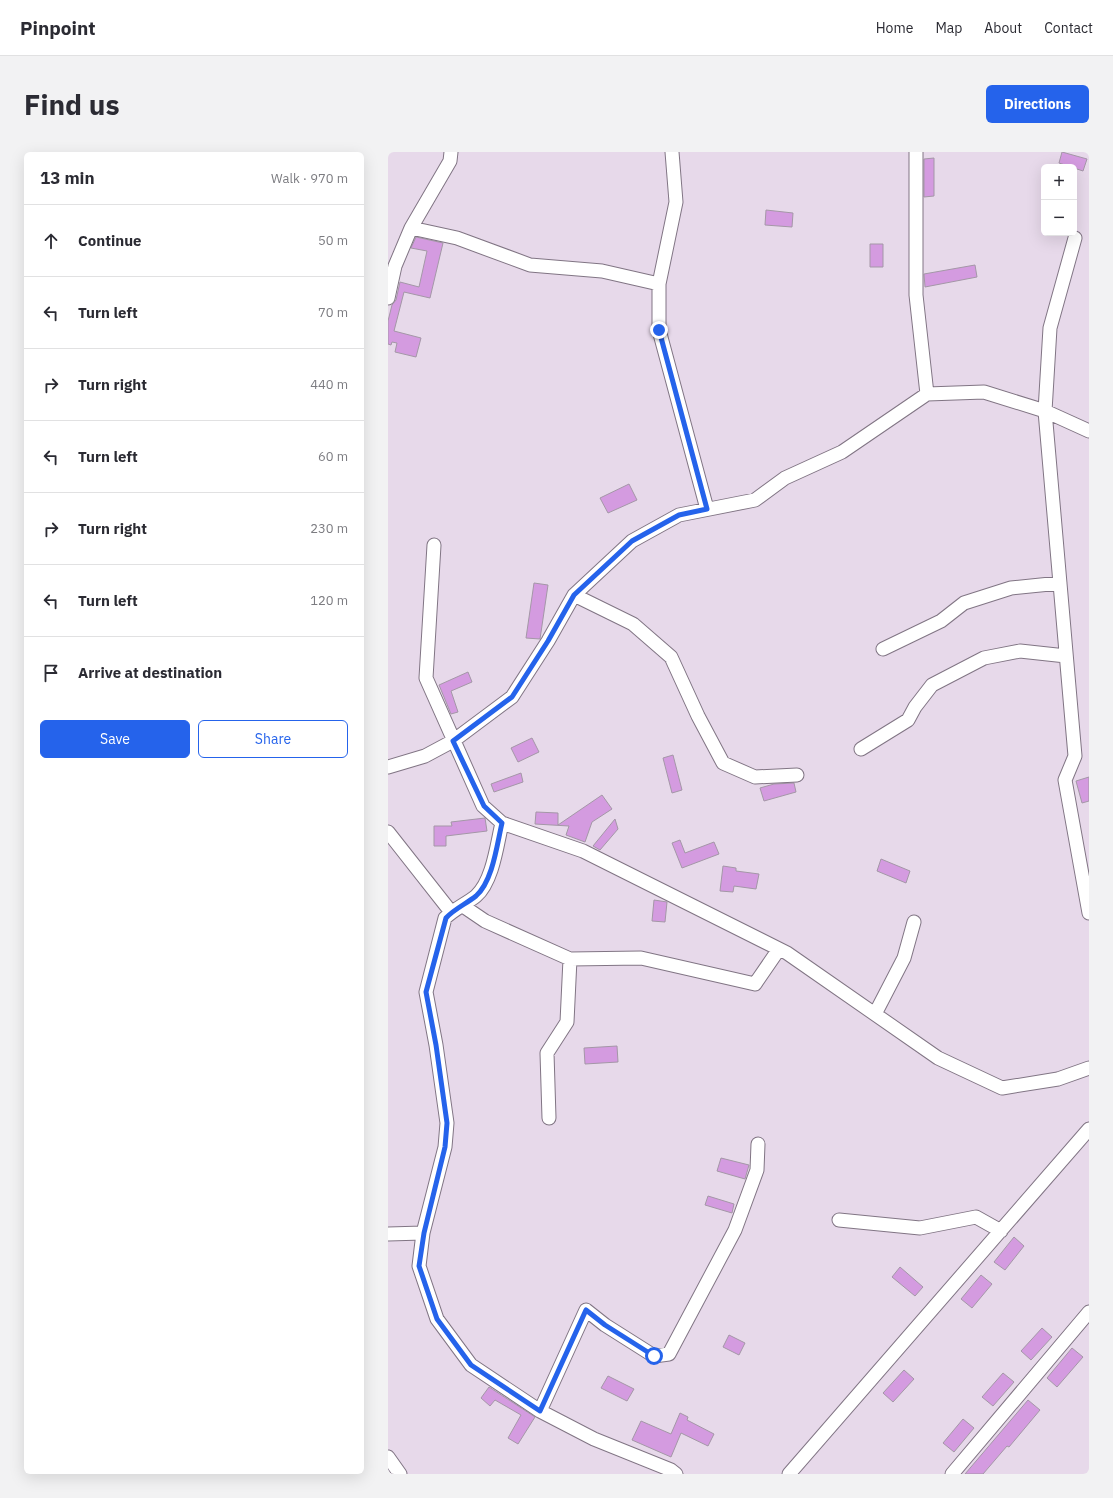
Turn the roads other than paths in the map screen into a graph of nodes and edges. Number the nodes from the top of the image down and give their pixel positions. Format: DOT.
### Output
graph roads {
  1 [pos="451,152"];
  2 [pos="672,152"];
  3 [pos="916,152"];
  4 [pos="411,228"];
  5 [pos="1075,238"];
  6 [pos="659,284"];
  7 [pos="388,298"];
  8 [pos="927,394"];
  9 [pos="1045,411"];
  10 [pos="1089,431"];
  11 [pos="707,509"];
  12 [pos="434,545"];
  13 [pos="1060,583"];
  14 [pos="574,595"];
  15 [pos="883,649"];
  16 [pos="1066,656"];
  17 [pos="453,741"];
  18 [pos="861,749"];
  19 [pos="388,767"];
  20 [pos="797,775"];
  21 [pos="502,823"];
  22 [pos="388,832"];
  23 [pos="457,909"];
  24 [pos="1089,913"];
  25 [pos="914,922"];
  26 [pos="779,949"];
  27 [pos="570,959"];
  28 [pos="875,1014"];
  29 [pos="1089,1068"];
  30 [pos="549,1118"];
  31 [pos="1089,1129"];
  32 [pos="758,1144"];
  33 [pos="840,1220"];
  34 [pos="1001,1231"];
  35 [pos="424,1233"];
  36 [pos="388,1234"];
  37 [pos="1089,1312"];
  38 [pos="540,1411"];
  39 [pos="388,1457"];
  40 [pos="400,1474"];
  41 [pos="676,1474"];
  42 [pos="789,1474"];
  43 [pos="952,1474"];
  1 -- 4 [label="street"];
  2 -- 6 [label="street"];
  3 -- 8 [label="street"];
  4 -- 6 [label="street"];
  4 -- 7 [label="street"];
  5 -- 9 [label="street"];
  6 -- 11 [label="street"];
  8 -- 9 [label="street"];
  8 -- 11 [label="street"];
  9 -- 10 [label="street"];
  9 -- 13 [label="street"];
  11 -- 14 [label="street"];
  12 -- 17 [label="street"];
  13 -- 15 [label="street"];
  13 -- 16 [label="street"];
  14 -- 17 [label="street"];
  14 -- 20 [label="street"];
  16 -- 18 [label="street"];
  16 -- 24 [label="street"];
  17 -- 19 [label="street"];
  17 -- 21 [label="street"];
  21 -- 23 [label="street"];
  21 -- 26 [label="street"];
  22 -- 23 [label="street"];
  23 -- 27 [label="street"];
  23 -- 35 [label="street"];
  25 -- 28 [label="street"];
  26 -- 27 [label="street"];
  26 -- 28 [label="street"];
  27 -- 30 [label="street"];
  28 -- 29 [label="street"];
  31 -- 34 [label="street"];
  32 -- 38 [label="street"];
  33 -- 34 [label="street"];
  34 -- 42 [label="street"];
  35 -- 36 [label="street"];
  35 -- 38 [label="street"];
  37 -- 43 [label="street"];
  38 -- 41 [label="street"];
  39 -- 40 [label="street"];
}
